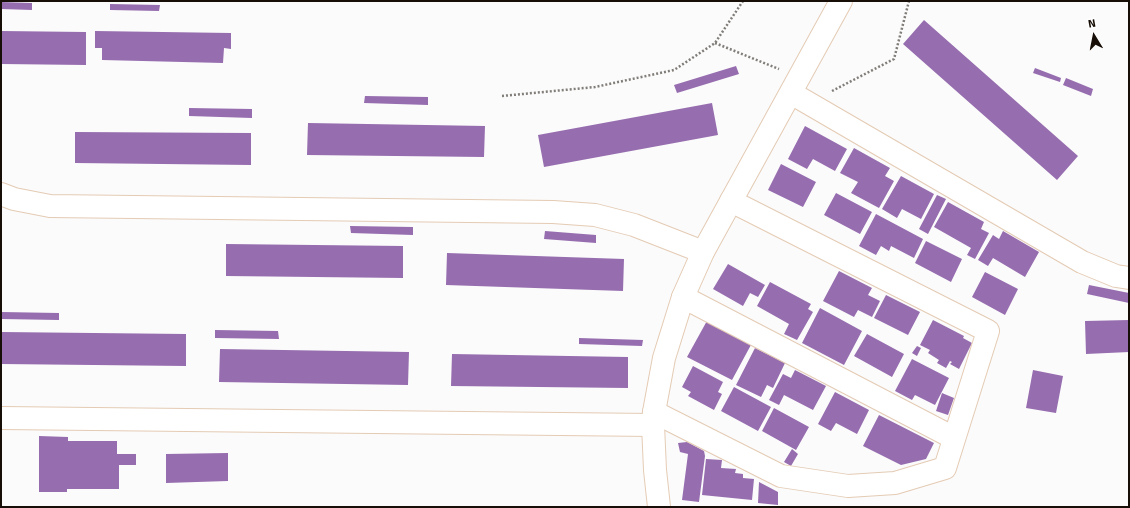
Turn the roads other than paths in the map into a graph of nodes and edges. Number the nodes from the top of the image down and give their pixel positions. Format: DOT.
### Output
graph roads {
  1 [pos="841,1"];
  2 [pos="800,91"];
  3 [pos="1,194"];
  4 [pos="731,201"];
  5 [pos="703,252"];
  6 [pos="1129,278"];
  7 [pos="683,297"];
  8 [pos="1,418"];
  9 [pos="653,418"];
  10 [pos="954,438"];
  11 [pos="659,507"];
  1 -- 2 [label="street"];
  2 -- 4 [label="street"];
  2 -- 6 [label="street"];
  3 -- 5 [label="street"];
  4 -- 5 [label="street"];
  4 -- 10 [label="street"];
  5 -- 7 [label="street"];
  7 -- 9 [label="street"];
  7 -- 10 [label="street"];
  8 -- 9 [label="street"];
  9 -- 10 [label="street"];
  9 -- 11 [label="street"];
}
